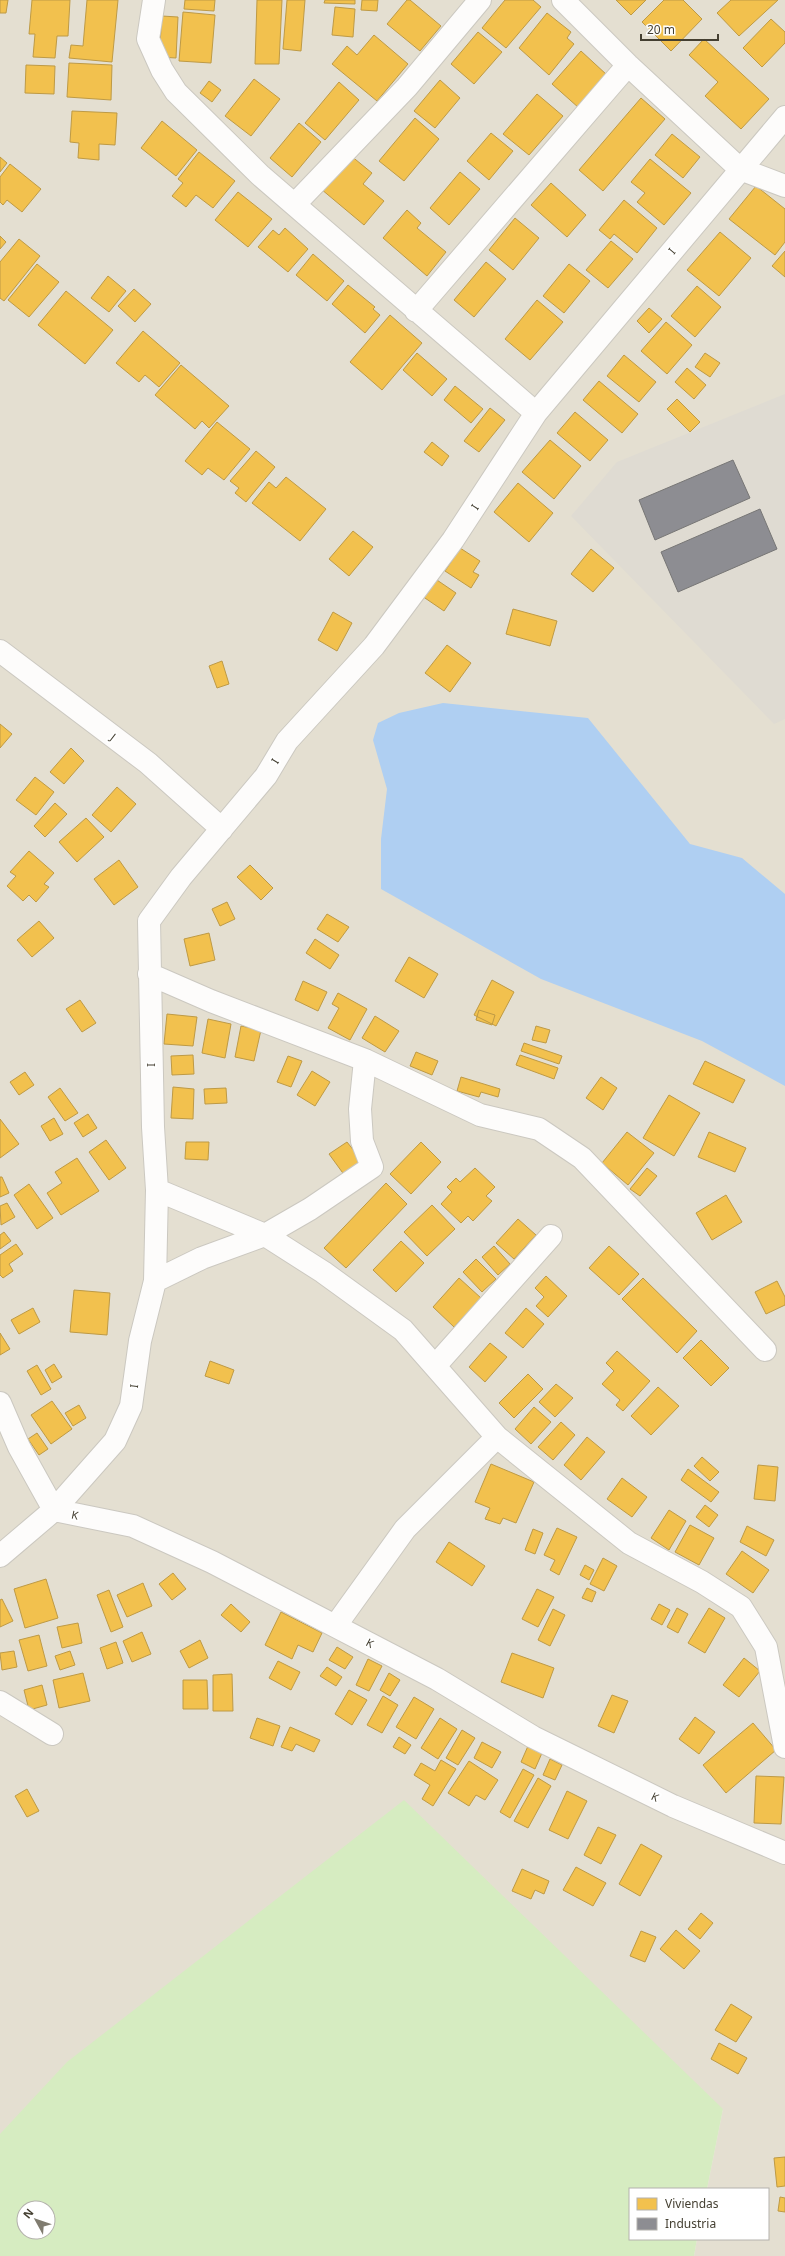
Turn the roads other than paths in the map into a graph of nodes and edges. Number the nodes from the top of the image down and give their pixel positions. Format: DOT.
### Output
graph roads {
  1 [pos="154,0"];
  2 [pos="480,0"];
  3 [pos="563,0"];
  4 [pos="628,65"];
  5 [pos="785,117"];
  6 [pos="740,169"];
  7 [pos="785,186"];
  8 [pos="295,204"];
  9 [pos="416,311"];
  10 [pos="536,413"];
  11 [pos="0,651"];
  12 [pos="222,829"];
  13 [pos="149,974"];
  14 [pos="365,1060"];
  15 [pos="157,1190"];
  16 [pos="265,1235"];
  17 [pos="551,1236"];
  18 [pos="156,1281"];
  19 [pos="765,1350"];
  20 [pos="435,1366"];
  21 [pos="0,1403"];
  22 [pos="497,1437"];
  23 [pos="54,1510"];
  24 [pos="0,1556"];
  25 [pos="336,1625"];
  26 [pos="0,1702"];
  27 [pos="52,1734"];
  28 [pos="785,1747"];
  29 [pos="785,1853"];
  1 -- 8 [label="street"];
  2 -- 8 [label="street"];
  3 -- 4 [label="street"];
  4 -- 6 [label="street"];
  4 -- 9 [label="street"];
  5 -- 6 [label="street, I"];
  6 -- 7 [label="street"];
  6 -- 10 [label="street, I"];
  8 -- 9 [label="street"];
  9 -- 10 [label="street"];
  10 -- 12 [label="street, I"];
  11 -- 12 [label="street, J"];
  12 -- 13 [label="street, I"];
  13 -- 14 [label="street"];
  13 -- 15 [label="street, I"];
  14 -- 16 [label="street"];
  14 -- 19 [label="street"];
  15 -- 16 [label="street"];
  15 -- 18 [label="street, I"];
  16 -- 18 [label="street"];
  16 -- 20 [label="street"];
  17 -- 20 [label="street"];
  18 -- 23 [label="street, I"];
  20 -- 22 [label="street"];
  21 -- 23 [label="street"];
  22 -- 25 [label="street"];
  22 -- 28 [label="street"];
  23 -- 24 [label="street, I"];
  23 -- 25 [label="street, K"];
  25 -- 29 [label="street, K"];
  26 -- 27 [label="street"];
}
